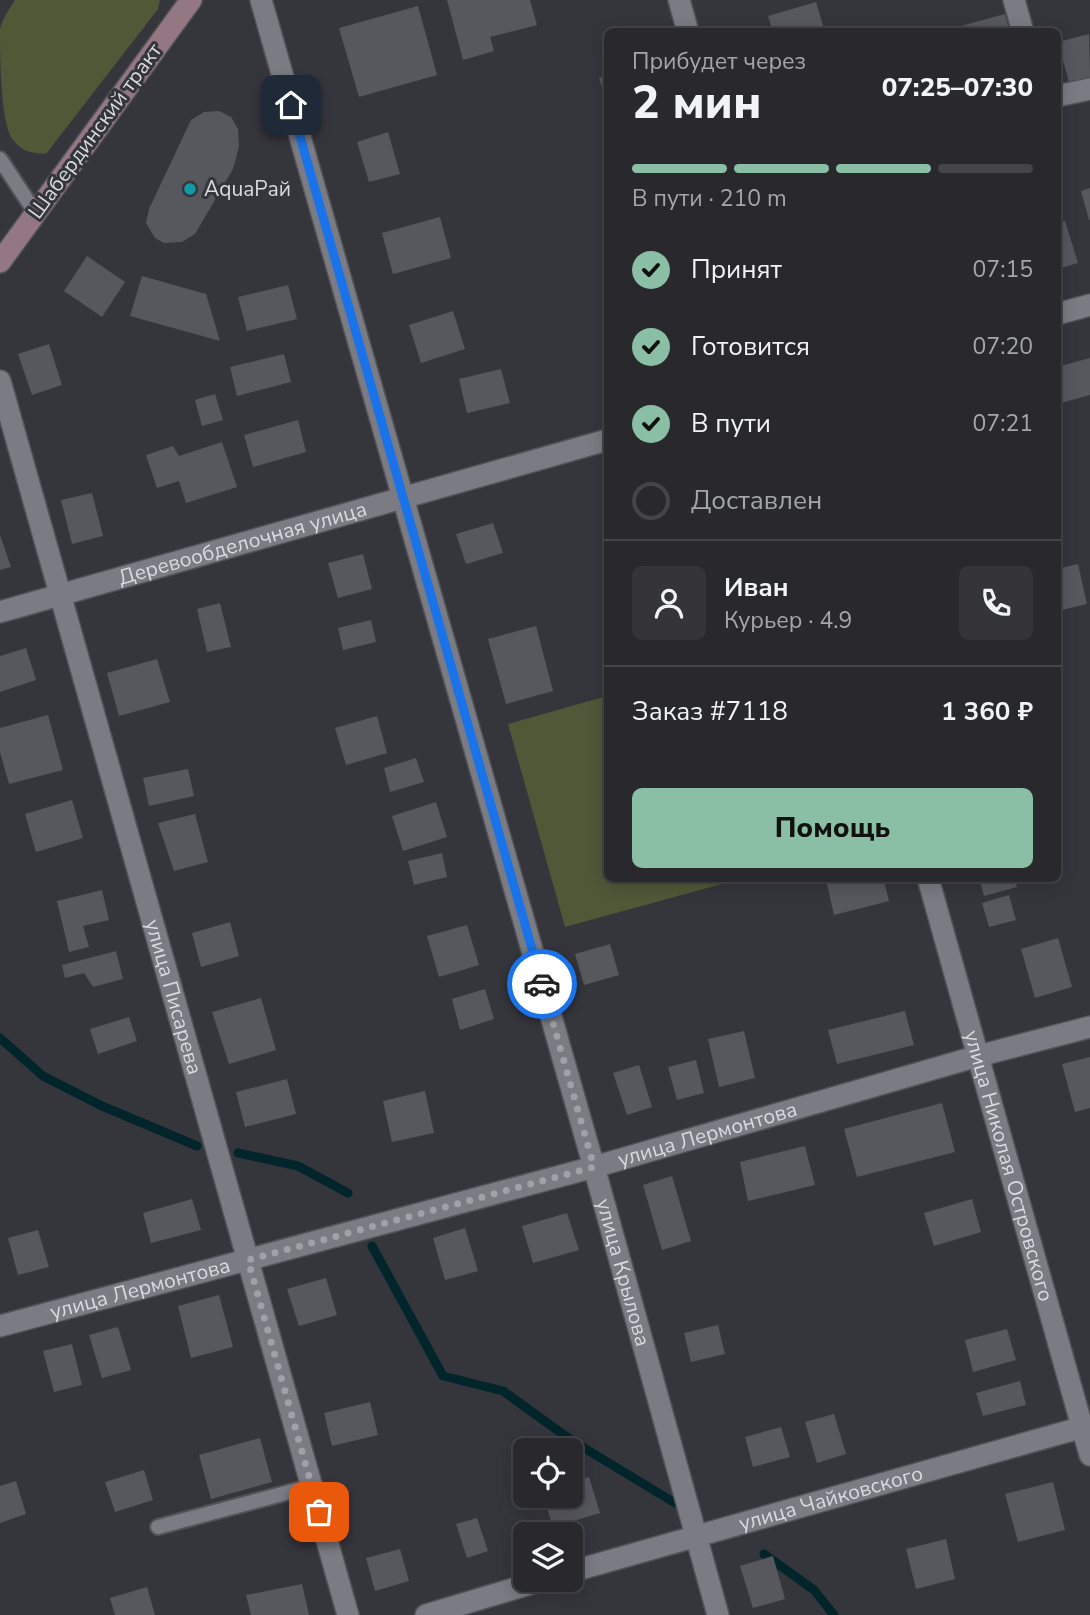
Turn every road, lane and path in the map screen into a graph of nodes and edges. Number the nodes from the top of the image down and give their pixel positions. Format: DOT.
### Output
graph roads {
  1 [pos="191,0"];
  2 [pos="261,0"];
  3 [pos="679,0"];
  4 [pos="1014,0"];
  5 [pos="687,28"];
  6 [pos="1022,28"];
  7 [pos="1090,89"];
  8 [pos="1061,95"];
  9 [pos="0,159"];
  10 [pos="35,212"];
  11 [pos="2,255"];
  12 [pos="1090,305"];
  13 [pos="1061,313"];
  14 [pos="0,381"];
  15 [pos="604,441"];
  16 [pos="404,498"];
  17 [pos="58,595"];
  18 [pos="0,612"];
  19 [pos="930,882"];
  20 [pos="1090,1027"];
  21 [pos="978,1056"];
  22 [pos="594,1167"];
  23 [pos="248,1260"];
  24 [pos="0,1326"];
  25 [pos="1086,1426"];
  26 [pos="1090,1455"];
  27 [pos="312,1486"];
  28 [pos="158,1527"];
  29 [pos="697,1535"];
  30 [pos="583,1568"];
  31 [pos="513,1589"];
  32 [pos="348,1615"];
  33 [pos="426,1615"];
  34 [pos="718,1615"];
  1 -- 10 [label="main road, Шабердинский тракт"];
  2 -- 16 [label="street, улица Крылова"];
  3 -- 5 [label="street"];
  4 -- 6 [label="street"];
  7 -- 8 [label="street"];
  9 -- 10 [label="lane"];
  10 -- 11 [label="main road, Шабердинский тракт"];
  12 -- 13 [label="street"];
  14 -- 17 [label="street, улица Писарева"];
  15 -- 16 [label="street, Деревообделочная улица"];
  16 -- 17 [label="street, Деревообделочная улица"];
  16 -- 22 [label="street, улица Крылова"];
  17 -- 18 [label="street, Деревообделочная улица"];
  17 -- 23 [label="street, улица Писарева"];
  19 -- 21 [label="street, улица Николая Островского"];
  20 -- 21 [label="street, улица Лермонтова"];
  21 -- 22 [label="street, улица Лермонтова"];
  21 -- 25 [label="street, улица Николая Островского"];
  22 -- 23 [label="street, улица Лермонтова"];
  22 -- 29 [label="street, улица Крылова"];
  23 -- 24 [label="street, улица Лермонтова"];
  23 -- 27 [label="street, улица Писарева"];
  25 -- 26 [label="street, улица Николая Островского"];
  25 -- 29 [label="street, улица Чайковского"];
  27 -- 28 [label="lane"];
  27 -- 32 [label="street, улица Писарева"];
  29 -- 30 [label="street, улица Чайковского"];
  29 -- 34 [label="street, улица Крылова"];
  31 -- 33 [label="street"];
}
